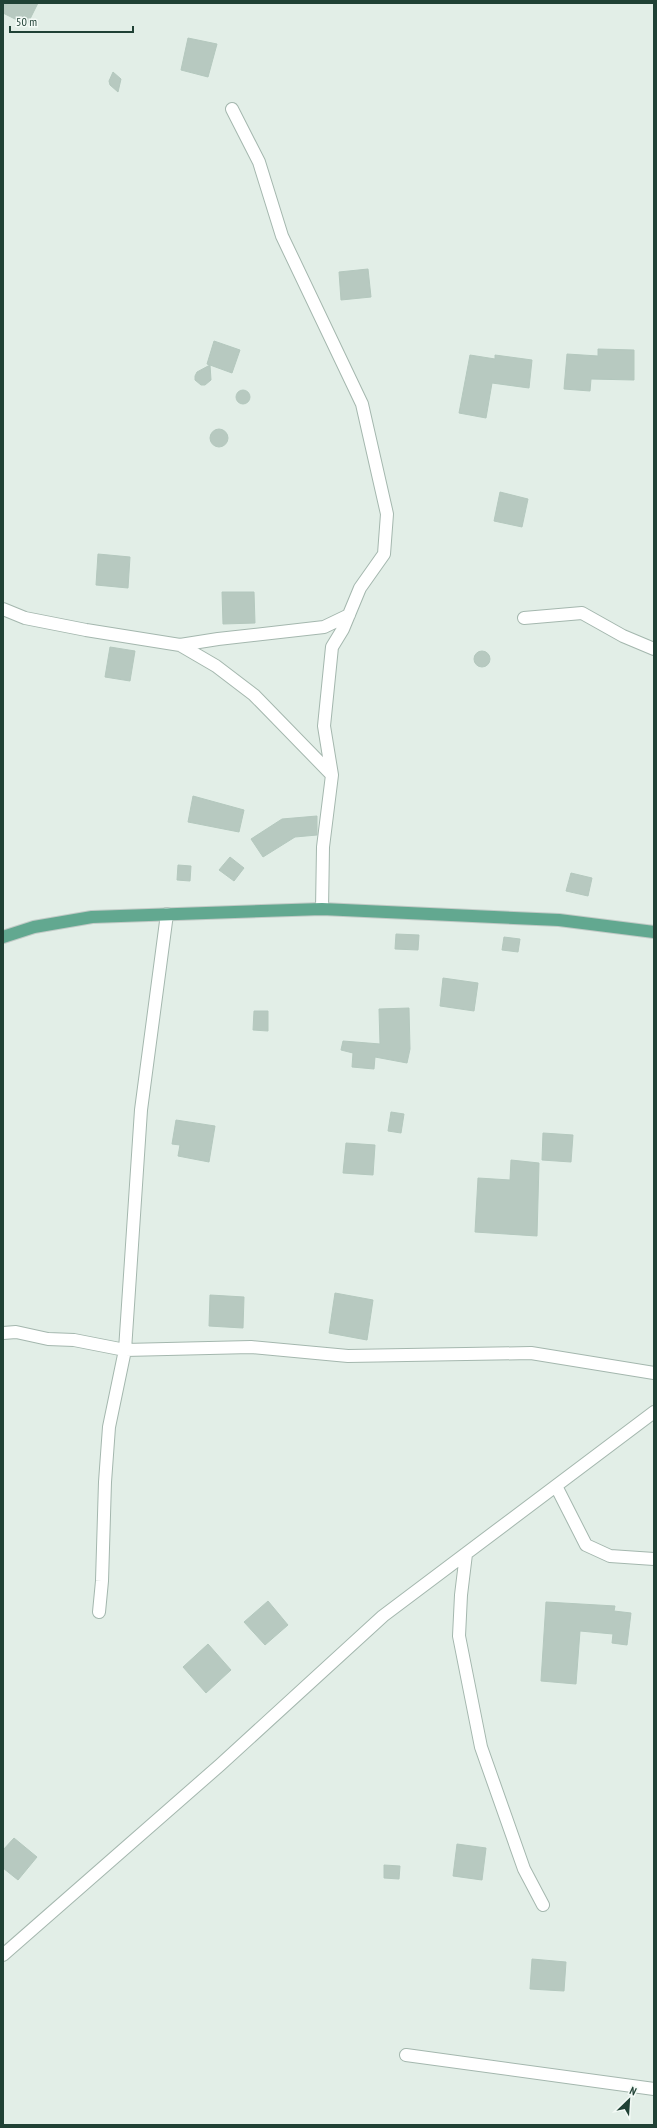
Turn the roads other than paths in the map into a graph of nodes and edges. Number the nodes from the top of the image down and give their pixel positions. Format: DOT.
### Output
graph roads {
  1 [pos="232,109"];
  2 [pos="3,609"];
  3 [pos="349,615"];
  4 [pos="524,618"];
  5 [pos="180,645"];
  6 [pos="654,649"];
  7 [pos="332,775"];
  8 [pos="322,909"];
  9 [pos="167,914"];
  10 [pos="654,932"];
  11 [pos="3,937"];
  12 [pos="3,1333"];
  13 [pos="125,1350"];
  14 [pos="654,1373"];
  15 [pos="654,1412"];
  16 [pos="556,1486"];
  17 [pos="466,1554"];
  18 [pos="654,1559"];
  19 [pos="99,1612"];
  20 [pos="543,1905"];
  21 [pos="3,1955"];
  22 [pos="406,2055"];
  23 [pos="654,2089"];
  1 -- 3 [label="street"];
  2 -- 5 [label="street"];
  3 -- 5 [label="street"];
  3 -- 7 [label="street"];
  4 -- 6 [label="street"];
  5 -- 7 [label="street"];
  7 -- 8 [label="street"];
  8 -- 9 [label="main road"];
  8 -- 10 [label="main road"];
  9 -- 11 [label="main road"];
  9 -- 13 [label="street"];
  12 -- 13 [label="street"];
  13 -- 14 [label="street"];
  13 -- 19 [label="street"];
  15 -- 16 [label="street"];
  16 -- 17 [label="street"];
  16 -- 18 [label="street"];
  17 -- 20 [label="street"];
  17 -- 21 [label="street"];
  22 -- 23 [label="street"];
}
